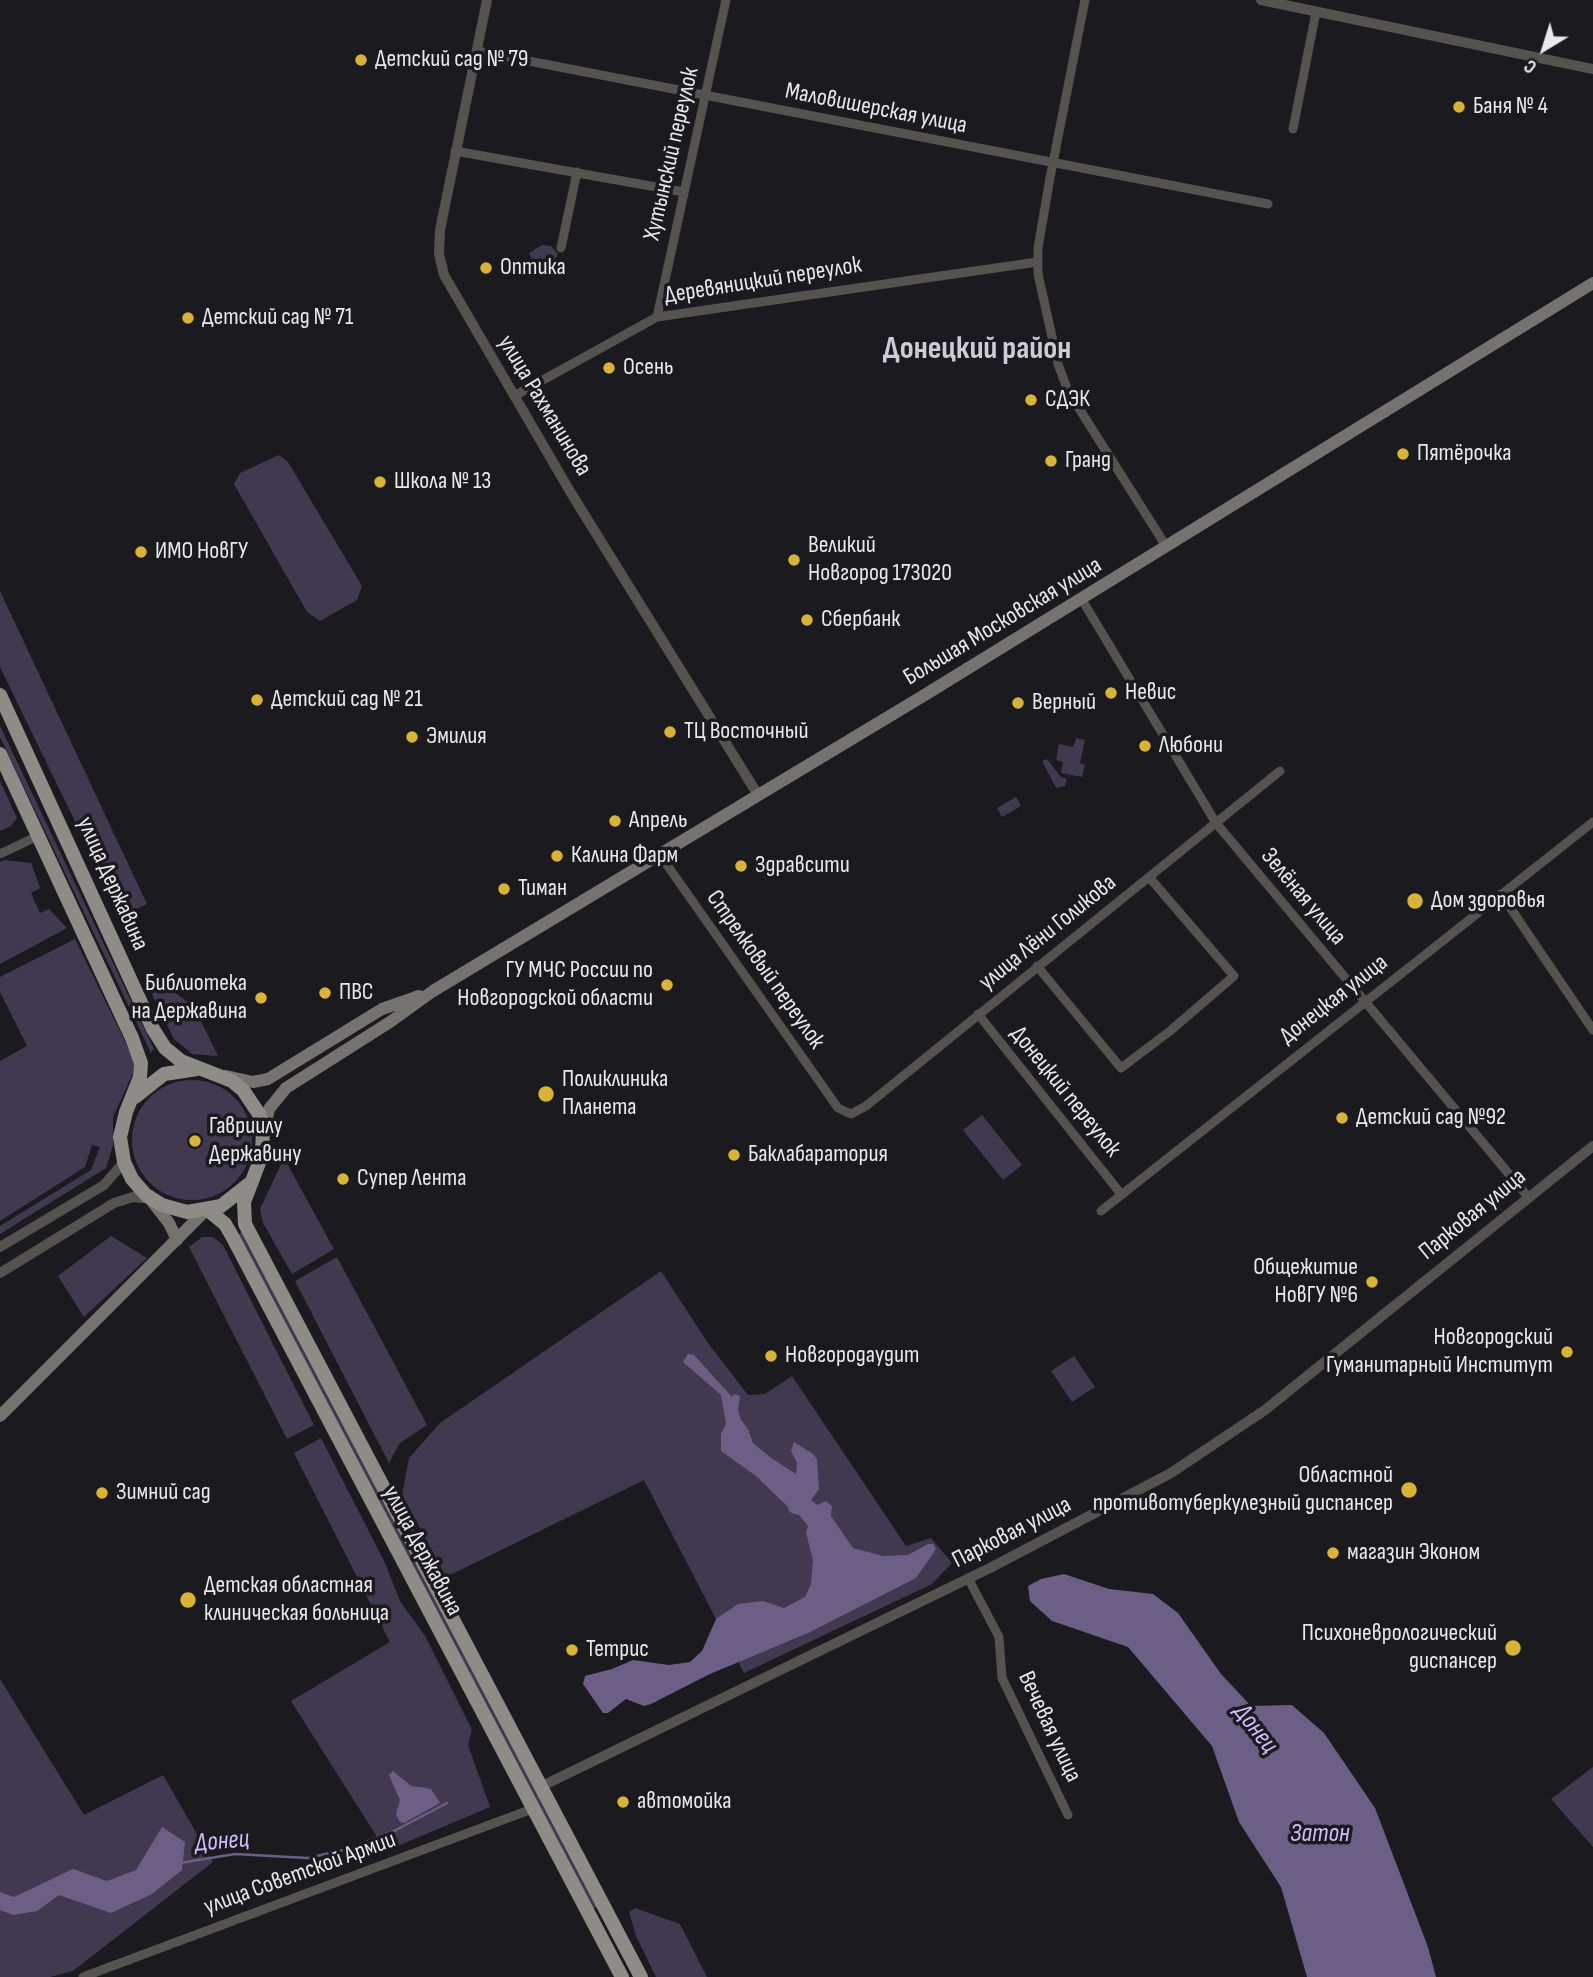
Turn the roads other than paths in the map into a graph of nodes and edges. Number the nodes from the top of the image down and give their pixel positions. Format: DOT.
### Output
graph roads {
  1 [pos="487,0"];
  2 [pos="726,0"];
  3 [pos="1085,0"];
  4 [pos="1261,0"];
  5 [pos="1317,12"];
  6 [pos="477,51"];
  7 [pos="1593,69"];
  8 [pos="705,96"];
  9 [pos="1293,129"];
  10 [pos="456,151"];
  11 [pos="1053,163"];
  12 [pos="577,172"];
  13 [pos="684,192"];
  14 [pos="1268,204"];
  15 [pos="561,248"];
  16 [pos="1037,262"];
  17 [pos="1593,283"];
  18 [pos="657,317"];
  19 [pos="514,396"];
  20 [pos="1166,547"];
  21 [pos="1081,598"];
  22 [pos="1,701"];
  23 [pos="0,754"];
  24 [pos="1280,772"];
  25 [pos="758,795"];
  26 [pos="1593,822"];
  27 [pos="1216,823"];
  28 [pos="38,836"];
  29 [pos="0,854"];
  30 [pos="660,855"];
  31 [pos="1149,877"];
  32 [pos="1501,894"];
  33 [pos="1037,966"];
  34 [pos="433,991"];
  35 [pos="1364,1000"];
  36 [pos="978,1014"];
  37 [pos="1593,1030"];
  38 [pos="212,1072"];
  39 [pos="132,1101"];
  40 [pos="838,1108"];
  41 [pos="264,1142"];
  42 [pos="1593,1146"];
  43 [pos="124,1162"];
  44 [pos="258,1168"];
  45 [pos="1121,1194"];
  46 [pos="1529,1198"];
  47 [pos="150,1199"];
  48 [pos="207,1211"];
  49 [pos="1101,1211"];
  50 [pos="177,1240"];
  51 [pos="0,1247"];
  52 [pos="0,1273"];
  53 [pos="0,1416"];
  54 [pos="968,1578"];
  55 [pos="540,1787"];
  56 [pos="532,1809"];
  57 [pos="1068,1815"];
  58 [pos="605,1908"];
  59 [pos="589,1917"];
  60 [pos="83,1977"];
  61 [pos="622,1977"];
  62 [pos="641,1977"];
  1 -- 6 [label="street, улица Рахманинова"];
  2 -- 8 [label="street, Хутынский переулок"];
  3 -- 11 [label="street"];
  4 -- 5 [label="street"];
  5 -- 7 [label="street"];
  5 -- 9 [label="street"];
  6 -- 8 [label="street, Маловишерская улица"];
  6 -- 10 [label="street, улица Рахманинова"];
  8 -- 11 [label="street, Маловишерская улица"];
  8 -- 13 [label="street, Хутынский переулок"];
  10 -- 12 [label="street"];
  10 -- 19 [label="street, улица Рахманинова"];
  11 -- 14 [label="street, Маловишерская улица"];
  11 -- 16 [label="street"];
  12 -- 13 [label="street"];
  12 -- 15 [label="street"];
  13 -- 18 [label="street, Хутынский переулок"];
  16 -- 18 [label="street, Деревяницкий переулок"];
  16 -- 20 [label="street"];
  17 -- 20 [label="main road, Большая Московская улица"];
  18 -- 19 [label="street, Деревяницкий переулок"];
  19 -- 25 [label="street, улица Рахманинова"];
  20 -- 21 [label="main road, Большая Московская улица"];
  21 -- 25 [label="main road, Большая Московская улица"];
  21 -- 27 [label="street, Зелёная улица"];
  22 -- 38 [label="main road, улица Державина"];
  23 -- 28 [label="main road, улица Державина"];
  24 -- 27 [label="street, улица Лёни Голикова"];
  25 -- 30 [label="main road, Большая Московская улица"];
  26 -- 32 [label="street, Донецкая улица"];
  27 -- 31 [label="street, улица Лёни Голикова"];
  27 -- 35 [label="street, Зелёная улица"];
  28 -- 29 [label="street"];
  28 -- 39 [label="main road, улица Державина"];
  30 -- 34 [label="main road, Большая Московская улица"];
  30 -- 40 [label="street, Стрелковый переулок"];
  31 -- 33 [label="street, улица Лёни Голикова"];
  31 -- 33 [label="street"];
  32 -- 35 [label="street, Донецкая улица"];
  32 -- 37 [label="street"];
  33 -- 36 [label="street, улица Лёни Голикова"];
  34 -- 38 [label="main road, Большая Московская улица"];
  34 -- 41 [label="main road, Большая Московская улица"];
  35 -- 45 [label="street, Донецкая улица"];
  35 -- 46 [label="street, Зелёная улица"];
  36 -- 40 [label="street, улица Лёни Голикова"];
  36 -- 45 [label="street, Донецкий переулок"];
  38 -- 39 [label="main road, улица Державина"];
  38 -- 41 [label="main road, улица Державина"];
  39 -- 43 [label="main road, улица Державина"];
  41 -- 44 [label="main road, улица Державина"];
  42 -- 46 [label="street, Парковая улица"];
  43 -- 47 [label="main road"];
  43 -- 51 [label="street"];
  44 -- 48 [label="main road, улица Державина"];
  44 -- 55 [label="main road, улица Державина"];
  45 -- 49 [label="street, Донецкая улица"];
  46 -- 54 [label="street, Парковая улица"];
  47 -- 48 [label="main road"];
  47 -- 50 [label="main road"];
  47 -- 52 [label="street"];
  48 -- 50 [label="main road"];
  48 -- 56 [label="main road, улица Державина"];
  50 -- 53 [label="main road"];
  54 -- 55 [label="street, Парковая улица"];
  54 -- 57 [label="street, Вечевая улица"];
  55 -- 58 [label="main road, улица Державина"];
  56 -- 59 [label="main road, улица Державина"];
  56 -- 60 [label="street, улица Советской Армии"];
  58 -- 59 [label="street"];
  58 -- 62 [label="main road, улица Державина"];
  59 -- 61 [label="main road, улица Державина"];
}
